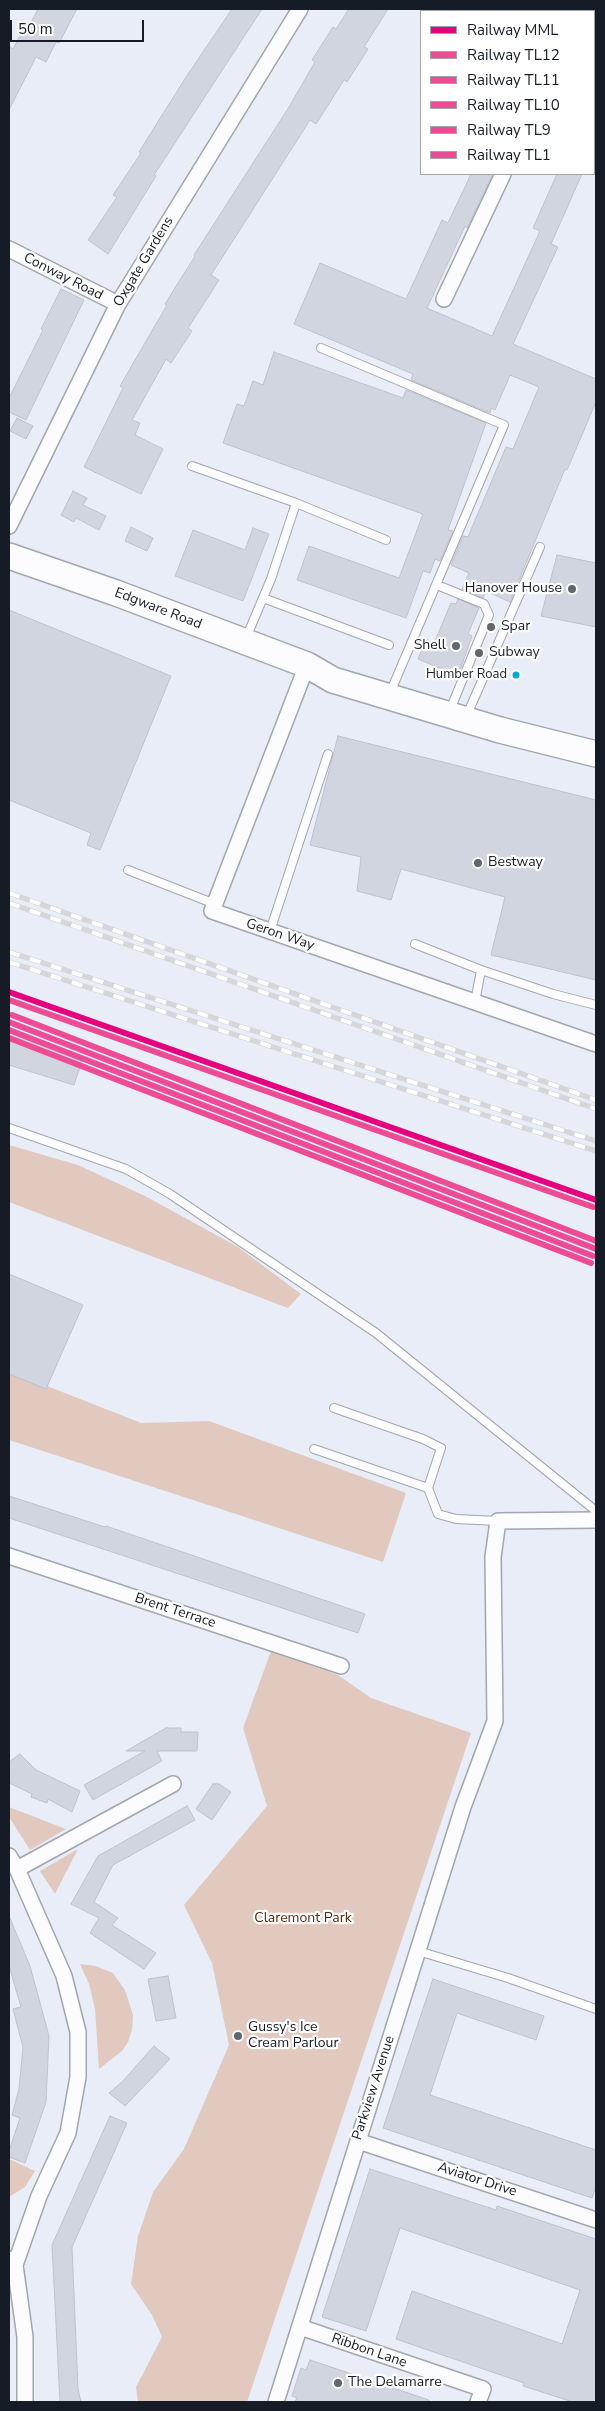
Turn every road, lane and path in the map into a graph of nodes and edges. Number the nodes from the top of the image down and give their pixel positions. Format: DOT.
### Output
graph roads {
  1 [pos="300,9"];
  2 [pos="503,175"];
  3 [pos="9,249"];
  4 [pos="444,299"];
  5 [pos="118,304"];
  6 [pos="321,348"];
  7 [pos="192,466"];
  8 [pos="296,503"];
  9 [pos="9,526"];
  10 [pos="386,540"];
  11 [pos="540,547"];
  12 [pos="9,556"];
  13 [pos="437,585"];
  14 [pos="263,598"];
  15 [pos="244,642"];
  16 [pos="389,645"];
  17 [pos="307,665"];
  18 [pos="392,690"];
  19 [pos="460,710"];
  20 [pos="596,736"];
  21 [pos="328,754"];
  22 [pos="596,754"];
  23 [pos="128,870"];
  24 [pos="215,904"];
  25 [pos="270,931"];
  26 [pos="415,944"];
  27 [pos="482,970"];
  28 [pos="475,1002"];
  29 [pos="596,1005"];
  30 [pos="596,1044"];
  31 [pos="9,1128"];
  32 [pos="334,1408"];
  33 [pos="314,1449"];
  34 [pos="428,1488"];
  35 [pos="596,1511"];
  36 [pos="596,1520"];
  37 [pos="498,1521"];
  38 [pos="9,1556"];
  39 [pos="341,1666"];
  40 [pos="174,1784"];
  41 [pos="9,1856"];
  42 [pos="17,1869"];
  43 [pos="418,1951"];
  44 [pos="596,2009"];
  45 [pos="358,2141"];
  46 [pos="596,2220"];
  47 [pos="12,2262"];
  48 [pos="300,2327"];
  49 [pos="25,2402"];
  50 [pos="276,2402"];
  51 [pos="478,2402"];
  1 -- 5 [label="street, Oxgate Gardens"];
  2 -- 4 [label="street"];
  3 -- 5 [label="street, Conway Road"];
  5 -- 9 [label="street, Oxgate Gardens"];
  6 -- 13 [label="lane"];
  7 -- 8 [label="lane"];
  8 -- 10 [label="lane"];
  8 -- 14 [label="lane"];
  11 -- 19 [label="lane"];
  12 -- 15 [label="main road, Edgware Road"];
  13 -- 18 [label="lane"];
  13 -- 19 [label="lane"];
  14 -- 15 [label="lane"];
  14 -- 16 [label="lane"];
  15 -- 17 [label="main road, Edgware Road"];
  17 -- 18 [label="main road, Edgware Road"];
  17 -- 24 [label="street"];
  18 -- 19 [label="main road, Edgware Road"];
  19 -- 20 [label="main road, Edgware Road"];
  19 -- 22 [label="main road, Edgware Road"];
  21 -- 25 [label="lane"];
  23 -- 24 [label="lane"];
  24 -- 25 [label="street, Geron Way"];
  25 -- 28 [label="street, Geron Way"];
  26 -- 27 [label="lane"];
  27 -- 28 [label="lane"];
  27 -- 29 [label="lane"];
  28 -- 30 [label="street, Geron Way"];
  31 -- 35 [label="lane"];
  32 -- 34 [label="lane"];
  33 -- 34 [label="lane"];
  34 -- 37 [label="lane"];
  36 -- 37 [label="street"];
  37 -- 43 [label="street, Parkview Avenue"];
  38 -- 39 [label="street, Brent Terrace"];
  40 -- 42 [label="street"];
  41 -- 42 [label="street"];
  42 -- 47 [label="street"];
  43 -- 44 [label="lane"];
  43 -- 45 [label="street, Parkview Avenue"];
  45 -- 46 [label="street, Aviator Drive"];
  45 -- 48 [label="street, Parkview Avenue"];
  47 -- 49 [label="street"];
  48 -- 50 [label="street, Parkview Avenue"];
  48 -- 51 [label="street, Ribbon Lane"];
}
